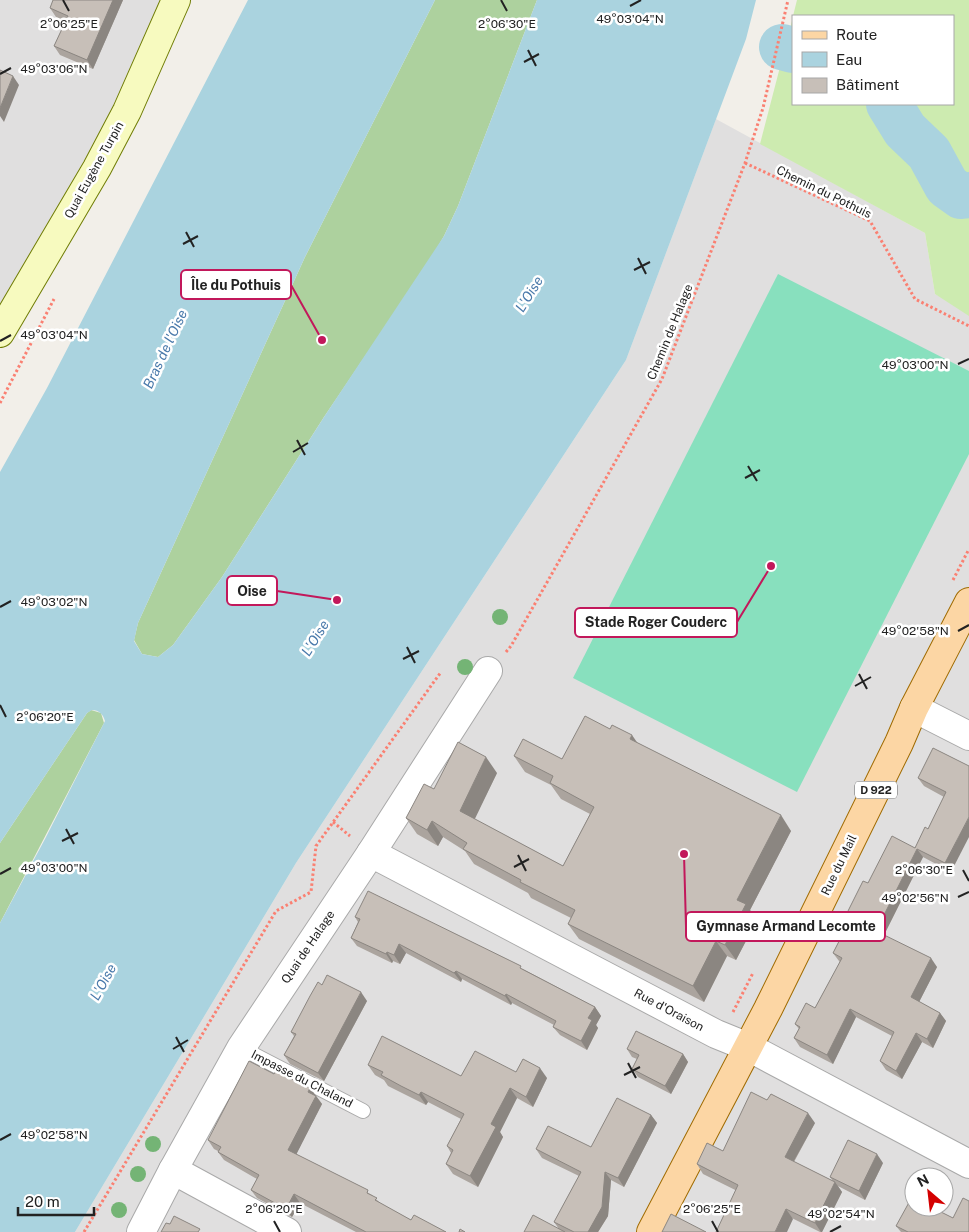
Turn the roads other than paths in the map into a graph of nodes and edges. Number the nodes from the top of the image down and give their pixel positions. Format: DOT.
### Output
graph roads {
  1 [pos="176,0"];
  2 [pos="0,333"];
  3 [pos="969,602"];
  4 [pos="488,671"];
  5 [pos="914,708"];
  6 [pos="969,736"];
  7 [pos="361,845"];
  8 [pos="748,1047"];
  9 [pos="241,1048"];
  10 [pos="364,1111"];
  11 [pos="969,1164"];
  12 [pos="173,1170"];
  13 [pos="141,1232"];
  14 [pos="287,1232"];
  15 [pos="651,1232"];
  1 -- 2 [label="main road, Quai Eugène Turpin"];
  3 -- 5 [label="main road, Rue du Mail / D 922"];
  4 -- 7 [label="street, Quai de Halage"];
  5 -- 6 [label="street"];
  5 -- 8 [label="main road, Rue du Mail / D 922"];
  7 -- 8 [label="street, Rue d'Oraison"];
  7 -- 9 [label="street, Quai de Halage"];
  8 -- 11 [label="street, Rue d'Oraison"];
  8 -- 15 [label="main road, Rue du Mail / D 922"];
  9 -- 10 [label="lane, Impasse du Chaland"];
  9 -- 12 [label="street, Quai de Halage"];
  12 -- 13 [label="street, Quai de Halage"];
  12 -- 14 [label="street"];
}
